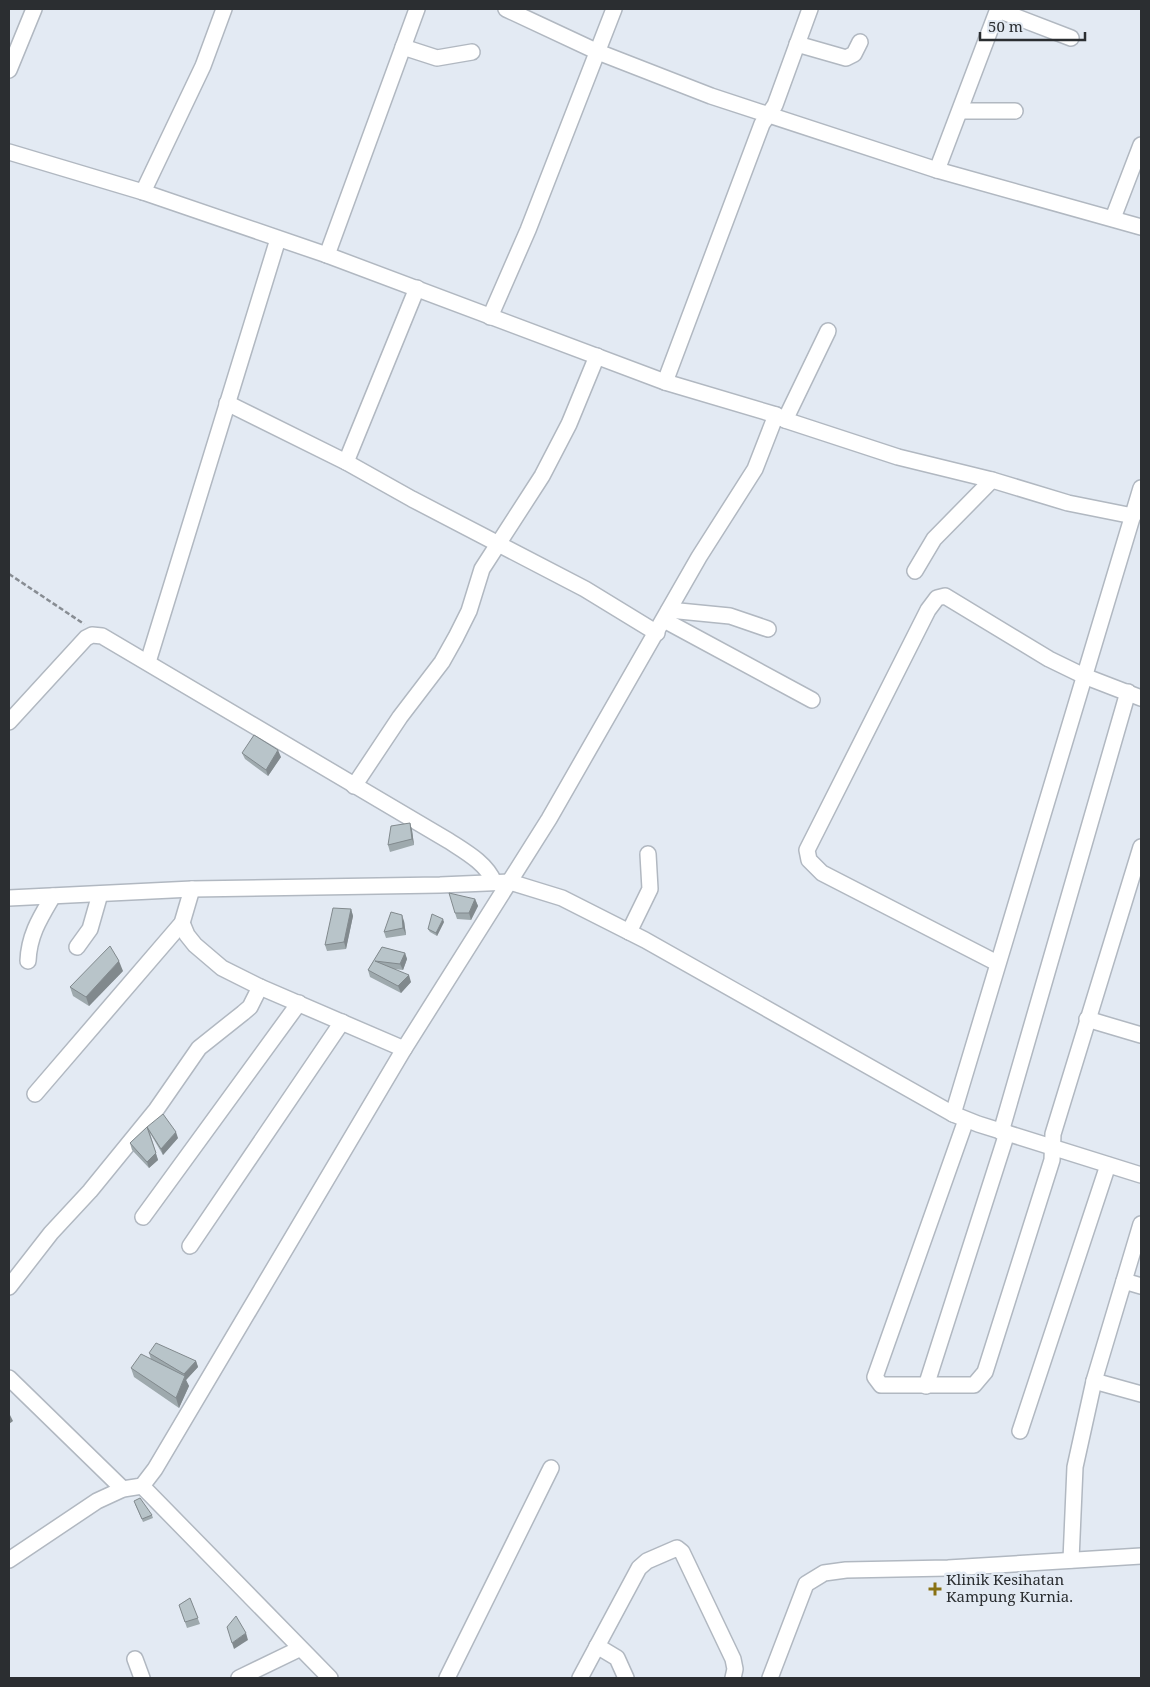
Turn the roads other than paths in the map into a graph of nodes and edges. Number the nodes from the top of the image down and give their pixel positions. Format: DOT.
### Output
graph roads {
  1 [pos="34,9"];
  2 [pos="224,9"];
  3 [pos="417,9"];
  4 [pos="506,9"];
  5 [pos="614,9"];
  6 [pos="810,9"];
  7 [pos="998,9"];
  8 [pos="1071,38"];
  9 [pos="860,42"];
  10 [pos="797,44"];
  11 [pos="403,47"];
  12 [pos="472,52"];
  13 [pos="598,52"];
  14 [pos="9,70"];
  15 [pos="960,111"];
  16 [pos="1015,111"];
  17 [pos="768,114"];
  18 [pos="1141,145"];
  19 [pos="9,152"];
  20 [pos="937,170"];
  21 [pos="143,192"];
  22 [pos="1113,218"];
  23 [pos="1141,228"];
  24 [pos="278,239"];
  25 [pos="327,254"];
  26 [pos="417,288"];
  27 [pos="490,316"];
  28 [pos="828,331"];
  29 [pos="597,356"];
  30 [pos="665,382"];
  31 [pos="227,403"];
  32 [pos="781,418"];
  33 [pos="346,462"];
  34 [pos="992,480"];
  35 [pos="1141,488"];
  36 [pos="1133,516"];
  37 [pos="500,544"];
  38 [pos="915,572"];
  39 [pos="663,621"];
  40 [pos="768,629"];
  41 [pos="148,662"];
  42 [pos="1084,676"];
  43 [pos="1134,695"];
  44 [pos="812,700"];
  45 [pos="9,722"];
  46 [pos="354,786"];
  47 [pos="1141,847"];
  48 [pos="648,854"];
  49 [pos="494,882"];
  50 [pos="510,882"];
  51 [pos="192,889"];
  52 [pos="100,894"];
  53 [pos="53,896"];
  54 [pos="9,898"];
  55 [pos="182,923"];
  56 [pos="629,932"];
  57 [pos="77,947"];
  58 [pos="28,961"];
  59 [pos="997,963"];
  60 [pos="260,987"];
  61 [pos="299,1003"];
  62 [pos="1087,1019"];
  63 [pos="342,1022"];
  64 [pos="1141,1035"];
  65 [pos="404,1048"];
  66 [pos="35,1094"];
  67 [pos="959,1117"];
  68 [pos="1004,1132"];
  69 [pos="1052,1147"];
  70 [pos="1108,1164"];
  71 [pos="1141,1175"];
  72 [pos="142,1217"];
  73 [pos="1141,1224"];
  74 [pos="190,1246"];
  75 [pos="1124,1281"];
  76 [pos="1141,1286"];
  77 [pos="9,1287"];
  78 [pos="9,1378"];
  79 [pos="1094,1380"];
  80 [pos="926,1386"];
  81 [pos="1141,1394"];
  82 [pos="1020,1432"];
  83 [pos="551,1468"];
  84 [pos="142,1486"];
  85 [pos="123,1489"];
  86 [pos="1141,1556"];
  87 [pos="9,1560"];
  88 [pos="1071,1560"];
  89 [pos="597,1646"];
  90 [pos="299,1649"];
  91 [pos="135,1659"];
  92 [pos="142,1678"];
  93 [pos="239,1678"];
  94 [pos="330,1678"];
  95 [pos="447,1678"];
  96 [pos="580,1678"];
  97 [pos="626,1678"];
  98 [pos="733,1678"];
  99 [pos="770,1678"];
  1 -- 14 [label="street"];
  2 -- 21 [label="street"];
  3 -- 11 [label="street"];
  4 -- 13 [label="street"];
  5 -- 13 [label="street"];
  6 -- 10 [label="street"];
  7 -- 8 [label="street"];
  7 -- 15 [label="street"];
  9 -- 10 [label="street"];
  10 -- 17 [label="street"];
  11 -- 12 [label="street"];
  11 -- 25 [label="street"];
  13 -- 17 [label="street"];
  13 -- 27 [label="street"];
  15 -- 16 [label="street"];
  15 -- 20 [label="street"];
  17 -- 20 [label="street"];
  17 -- 30 [label="street"];
  18 -- 22 [label="street"];
  19 -- 21 [label="street"];
  20 -- 22 [label="street"];
  21 -- 24 [label="street"];
  22 -- 23 [label="street"];
  24 -- 25 [label="street"];
  24 -- 31 [label="street"];
  25 -- 26 [label="street"];
  26 -- 27 [label="street"];
  26 -- 33 [label="street"];
  27 -- 29 [label="street"];
  28 -- 32 [label="street"];
  29 -- 30 [label="street"];
  29 -- 37 [label="street"];
  30 -- 32 [label="street"];
  31 -- 33 [label="street"];
  31 -- 41 [label="street"];
  32 -- 34 [label="street"];
  32 -- 39 [label="street"];
  33 -- 37 [label="street"];
  34 -- 36 [label="street"];
  34 -- 38 [label="street"];
  35 -- 36 [label="street"];
  36 -- 42 [label="street"];
  37 -- 39 [label="street"];
  37 -- 46 [label="street"];
  39 -- 40 [label="street"];
  39 -- 44 [label="street"];
  39 -- 50 [label="street"];
  41 -- 45 [label="street"];
  41 -- 46 [label="street"];
  42 -- 43 [label="street"];
  42 -- 59 [label="street"];
  42 -- 59 [label="street"];
  43 -- 68 [label="street"];
  46 -- 49 [label="street"];
  47 -- 62 [label="street"];
  48 -- 56 [label="street"];
  49 -- 50 [label="street"];
  49 -- 51 [label="street"];
  50 -- 56 [label="street"];
  50 -- 65 [label="street"];
  51 -- 52 [label="street"];
  51 -- 55 [label="street"];
  52 -- 53 [label="street"];
  52 -- 57 [label="street"];
  53 -- 54 [label="street"];
  53 -- 58 [label="street"];
  55 -- 60 [label="street"];
  55 -- 66 [label="street"];
  56 -- 67 [label="street"];
  59 -- 67 [label="street"];
  60 -- 61 [label="street"];
  60 -- 77 [label="street"];
  61 -- 63 [label="street"];
  61 -- 72 [label="street"];
  62 -- 64 [label="street"];
  62 -- 69 [label="street"];
  63 -- 65 [label="street"];
  63 -- 74 [label="street"];
  65 -- 84 [label="street"];
  67 -- 68 [label="street"];
  67 -- 80 [label="street"];
  68 -- 69 [label="street"];
  68 -- 80 [label="street"];
  69 -- 70 [label="street"];
  69 -- 80 [label="street"];
  70 -- 71 [label="street"];
  70 -- 82 [label="street"];
  73 -- 75 [label="street"];
  75 -- 76 [label="street"];
  75 -- 79 [label="street"];
  78 -- 85 [label="street"];
  79 -- 81 [label="street"];
  79 -- 88 [label="street"];
  83 -- 95 [label="street"];
  84 -- 85 [label="street"];
  84 -- 90 [label="street"];
  85 -- 87 [label="street"];
  86 -- 88 [label="street"];
  88 -- 99 [label="street"];
  89 -- 96 [label="street"];
  89 -- 97 [label="street"];
  89 -- 98 [label="street"];
  90 -- 93 [label="street"];
  90 -- 94 [label="street"];
  91 -- 92 [label="street"];
}
